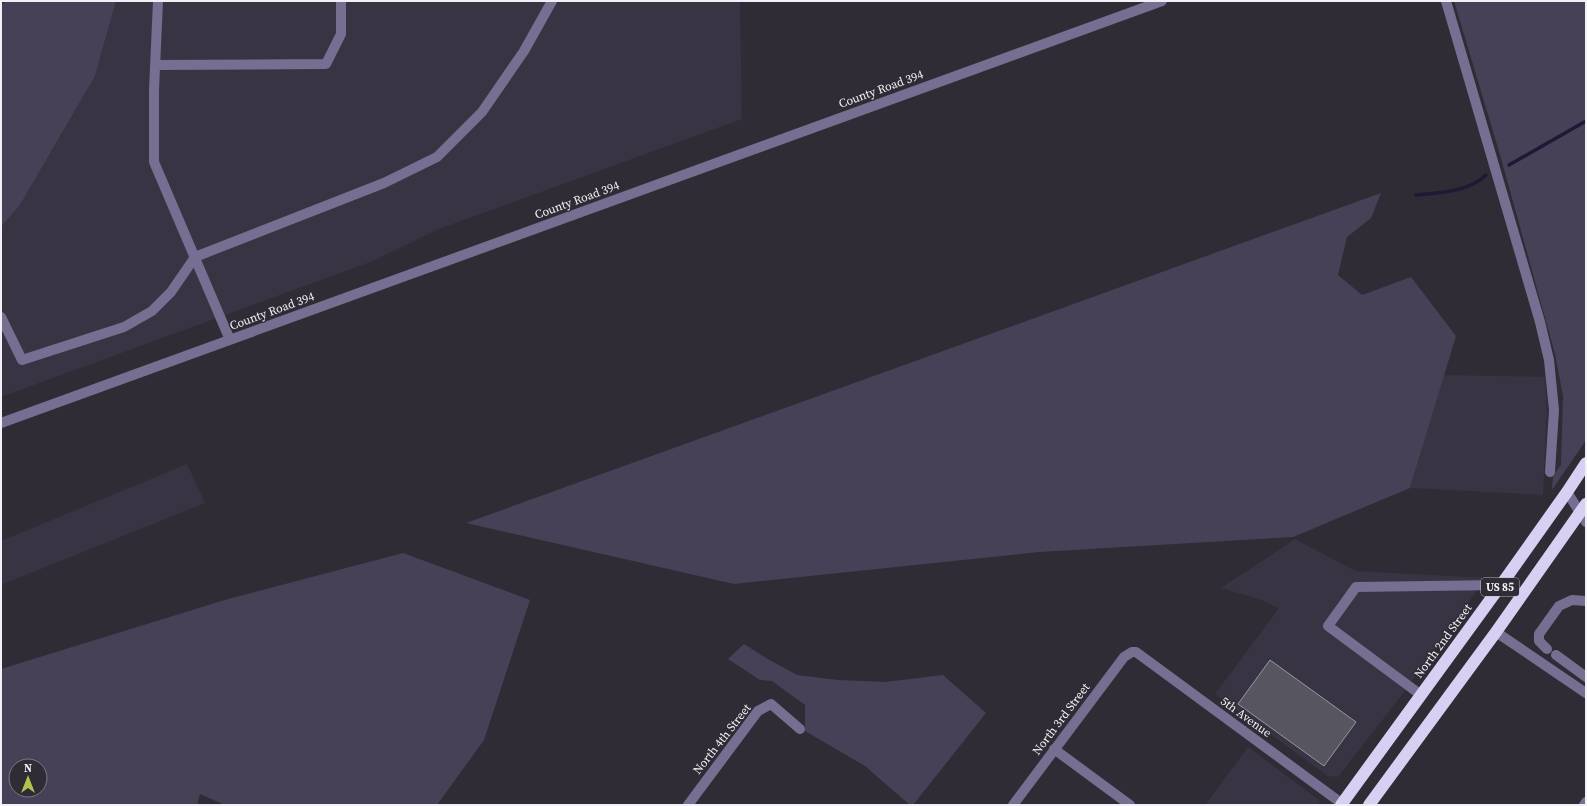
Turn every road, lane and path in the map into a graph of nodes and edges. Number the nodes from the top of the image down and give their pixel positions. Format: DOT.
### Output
graph roads {
  1 [pos="158,1"];
  2 [pos="341,1"];
  3 [pos="552,1"];
  4 [pos="1162,1"];
  5 [pos="1446,1"];
  6 [pos="155,65"];
  7 [pos="195,257"];
  8 [pos="1,317"];
  9 [pos="230,340"];
  10 [pos="1,423"];
  11 [pos="1586,463"];
  12 [pos="1550,472"];
  13 [pos="1567,492"];
  14 [pos="1584,513"];
  15 [pos="1501,585"];
  16 [pos="1586,601"];
  17 [pos="1496,632"];
  18 [pos="1547,649"];
  19 [pos="1132,652"];
  20 [pos="1556,655"];
  21 [pos="1586,677"];
  22 [pos="1586,693"];
  23 [pos="1421,695"];
  24 [pos="800,729"];
  25 [pos="1054,749"];
  26 [pos="1586,802"];
  27 [pos="1342,804"];
  28 [pos="688,805"];
  29 [pos="1013,805"];
  30 [pos="1130,805"];
  31 [pos="1369,805"];
  32 [pos="1584,805"];
  1 -- 6 [label="street"];
  2 -- 6 [label="street"];
  3 -- 7 [label="street"];
  4 -- 9 [label="street, County Road 394"];
  5 -- 12 [label="street"];
  6 -- 7 [label="street"];
  7 -- 8 [label="street"];
  7 -- 9 [label="street"];
  9 -- 10 [label="street, County Road 394"];
  11 -- 13 [label="highway, US 85"];
  13 -- 14 [label="street"];
  13 -- 15 [label="highway, North 2nd Street / US 85"];
  14 -- 17 [label="highway, US 85"];
  15 -- 23 [label="highway, North 2nd Street / US 85"];
  15 -- 23 [label="street"];
  16 -- 18 [label="street"];
  17 -- 22 [label="street"];
  17 -- 31 [label="highway, US 85"];
  19 -- 25 [label="street, North 3rd Street"];
  19 -- 27 [label="street, 5th Avenue"];
  20 -- 21 [label="street"];
  23 -- 27 [label="highway, North 2nd Street / US 85"];
  24 -- 28 [label="street, North 4th Street"];
  25 -- 29 [label="street, North 3rd Street"];
  25 -- 30 [label="street"];
  26 -- 32 [label="street"];
}
